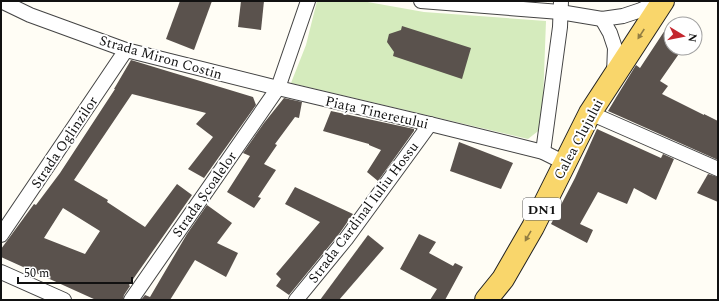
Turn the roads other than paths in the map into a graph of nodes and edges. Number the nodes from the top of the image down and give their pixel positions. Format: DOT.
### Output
graph roads {
  1 [pos="1,1"];
  2 [pos="308,1"];
  3 [pos="421,1"];
  4 [pos="659,1"];
  5 [pos="662,1"];
  6 [pos="561,7"];
  7 [pos="602,19"];
  8 [pos="126,50"];
  9 [pos="614,76"];
  10 [pos="278,88"];
  11 [pos="590,113"];
  12 [pos="430,124"];
  13 [pos="543,152"];
  14 [pos="565,163"];
  15 [pos="718,169"];
  16 [pos="1,235"];
  17 [pos="1,272"];
  18 [pos="62,300"];
  19 [pos="131,300"];
  20 [pos="296,300"];
  21 [pos="486,300"];
  1 -- 8 [label="street, Strada Miron Costin"];
  2 -- 10 [label="street"];
  3 -- 6 [label="street"];
  4 -- 7 [label="street"];
  5 -- 9 [label="main road, Calea Clujului / DN1, one-way"];
  6 -- 7 [label="street"];
  6 -- 13 [label="street"];
  7 -- 9 [label="street"];
  8 -- 10 [label="street, Strada Miron Costin"];
  8 -- 16 [label="street, Strada Oglinzilor"];
  9 -- 11 [label="main road, Calea Clujului / DN1"];
  10 -- 12 [label="street, Piața Tineretului"];
  10 -- 19 [label="street, Strada Școalelor"];
  11 -- 14 [label="main road, Calea Clujului / DN1"];
  11 -- 15 [label="street"];
  12 -- 13 [label="street, Piața Tineretului"];
  12 -- 20 [label="street, Strada Cardinal Iuliu Hossu"];
  13 -- 14 [label="street, Piața Tineretului"];
  14 -- 21 [label="main road, Calea Clujului / DN1, one-way"];
  17 -- 18 [label="street"];
}
